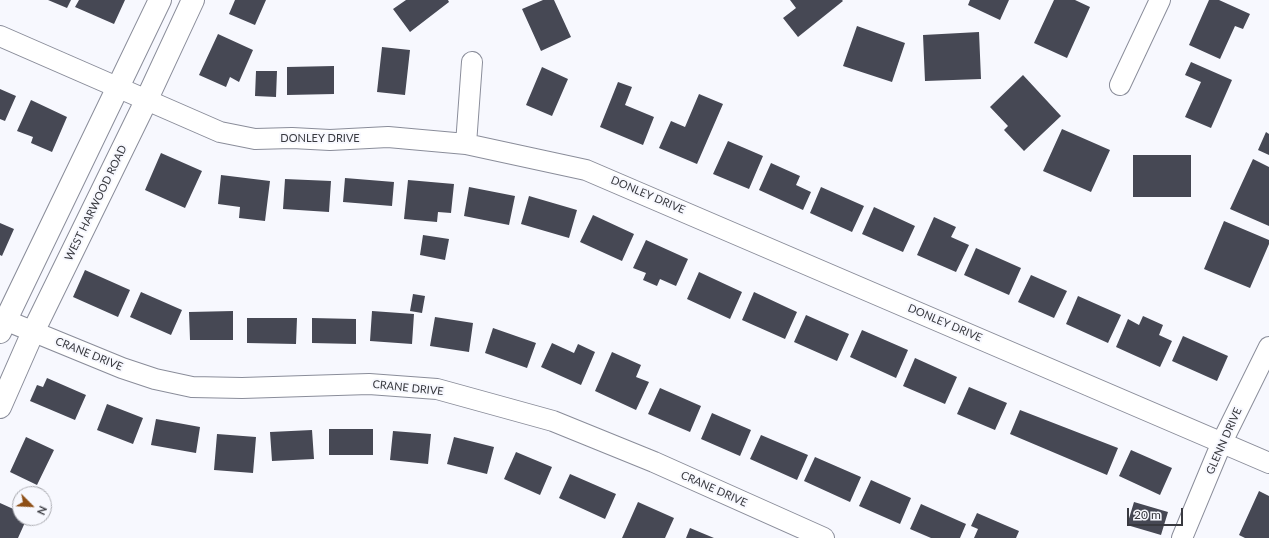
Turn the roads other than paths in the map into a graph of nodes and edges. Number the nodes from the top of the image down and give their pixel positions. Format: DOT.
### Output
graph roads {
  1 [pos="160,0"];
  2 [pos="193,0"];
  3 [pos="1160,0"];
  4 [pos="0,36"];
  5 [pos="472,62"];
  6 [pos="1120,85"];
  7 [pos="118,88"];
  8 [pos="146,101"];
  9 [pos="466,144"];
  10 [pos="2,323"];
  11 [pos="33,332"];
  12 [pos="1269,346"];
  13 [pos="0,407"];
  14 [pos="1222,442"];
  15 [pos="1269,463"];
  16 [pos="824,538"];
  17 [pos="1182,538"];
  1 -- 7 [label="main road"];
  2 -- 8 [label="main road, WEST HARWOOD ROAD"];
  3 -- 6 [label="street"];
  4 -- 7 [label="street, DONLEY DRIVE"];
  5 -- 9 [label="street"];
  7 -- 8 [label="street, DONLEY DRIVE"];
  7 -- 10 [label="main road"];
  8 -- 9 [label="street, DONLEY DRIVE"];
  8 -- 11 [label="main road, WEST HARWOOD ROAD"];
  9 -- 14 [label="street, DONLEY DRIVE"];
  10 -- 11 [label="street, CRANE DRIVE"];
  11 -- 13 [label="main road, WEST HARWOOD ROAD"];
  11 -- 16 [label="street, CRANE DRIVE"];
  12 -- 14 [label="street, GLENN DRIVE"];
  14 -- 15 [label="street, DONLEY DRIVE"];
  14 -- 17 [label="street, GLENN DRIVE"];
}
